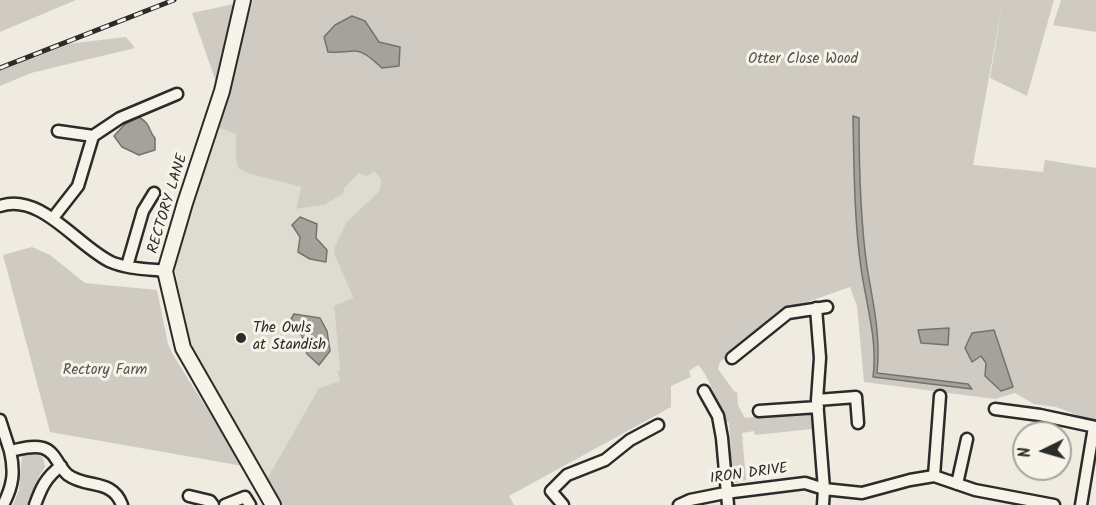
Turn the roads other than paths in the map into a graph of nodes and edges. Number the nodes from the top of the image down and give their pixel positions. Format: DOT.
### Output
graph roads {
  1 [pos="243,0"];
  2 [pos="177,94"];
  3 [pos="58,131"];
  4 [pos="93,135"];
  5 [pos="154,193"];
  6 [pos="0,206"];
  7 [pos="53,218"];
  8 [pos="128,267"];
  9 [pos="165,271"];
  10 [pos="732,358"];
  11 [pos="705,391"];
  12 [pos="940,396"];
  13 [pos="817,403"];
  14 [pos="995,409"];
  15 [pos="759,411"];
  16 [pos="0,420"];
  17 [pos="858,423"];
  18 [pos="658,425"];
  19 [pos="1095,427"];
  20 [pos="967,439"];
  21 [pos="10,451"];
  22 [pos="61,466"];
  23 [pos="934,476"];
  24 [pos="957,484"];
  25 [pos="825,489"];
  26 [pos="725,493"];
  27 [pos="189,496"];
  28 [pos="1037,503"];
  29 [pos="3,505"];
  30 [pos="35,505"];
  31 [pos="122,505"];
  32 [pos="213,505"];
  33 [pos="225,505"];
  34 [pos="250,505"];
  35 [pos="273,505"];
  36 [pos="563,505"];
  37 [pos="679,505"];
  38 [pos="728,505"];
  39 [pos="823,505"];
  40 [pos="1054,505"];
  41 [pos="1081,505"];
  1 -- 9 [label="main road, RECTORY LANE"];
  2 -- 4 [label="street"];
  3 -- 4 [label="street"];
  4 -- 7 [label="street"];
  5 -- 8 [label="street"];
  6 -- 7 [label="street"];
  7 -- 8 [label="street"];
  8 -- 9 [label="street"];
  9 -- 35 [label="main road, RECTORY LANE"];
  10 -- 13 [label="street"];
  11 -- 26 [label="street"];
  12 -- 23 [label="street"];
  13 -- 15 [label="street"];
  13 -- 17 [label="street"];
  13 -- 25 [label="street"];
  14 -- 19 [label="street"];
  16 -- 21 [label="street"];
  18 -- 36 [label="street"];
  19 -- 41 [label="street"];
  20 -- 24 [label="street"];
  21 -- 22 [label="street"];
  21 -- 29 [label="street"];
  22 -- 30 [label="street"];
  22 -- 31 [label="street"];
  23 -- 24 [label="street"];
  23 -- 25 [label="street, IRON DRIVE"];
  24 -- 28 [label="street"];
  25 -- 26 [label="street, IRON DRIVE"];
  25 -- 39 [label="street"];
  26 -- 37 [label="street, IRON DRIVE"];
  26 -- 38 [label="street"];
  27 -- 32 [label="street"];
  28 -- 40 [label="street"];
  33 -- 34 [label="street"];
}
